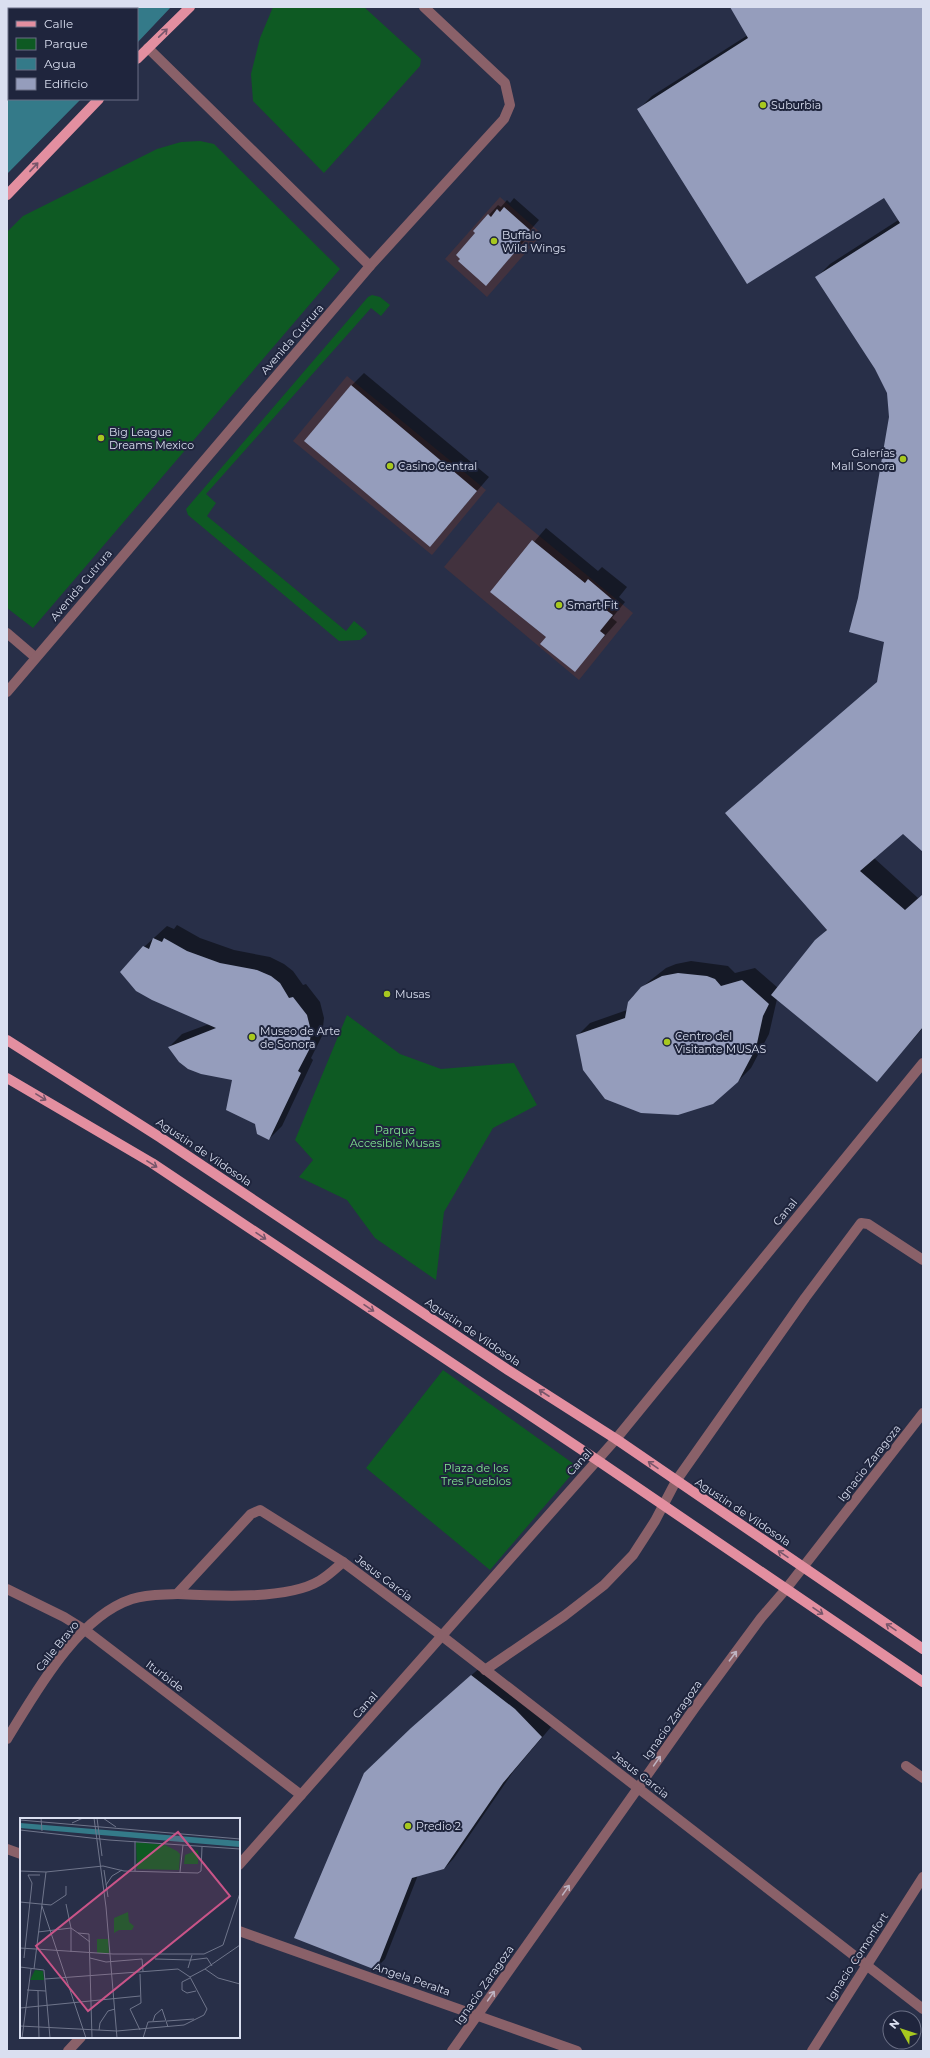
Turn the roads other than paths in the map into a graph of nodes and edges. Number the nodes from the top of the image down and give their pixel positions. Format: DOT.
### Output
graph roads {
  1 [pos="190,7"];
  2 [pos="424,7"];
  3 [pos="148,48"];
  4 [pos="138,58"];
  5 [pos="98,100"];
  6 [pos="7,195"];
  7 [pos="370,266"];
  8 [pos="7,633"];
  9 [pos="35,657"];
  10 [pos="7,692"];
  11 [pos="7,1040"];
  12 [pos="923,1062"];
  13 [pos="7,1078"];
  14 [pos="923,1260"];
  15 [pos="923,1413"];
  16 [pos="616,1439"];
  17 [pos="597,1460"];
  18 [pos="676,1481"];
  19 [pos="664,1505"];
  20 [pos="343,1562"];
  21 [pos="803,1567"];
  22 [pos="786,1589"];
  23 [pos="7,1590"];
  24 [pos="177,1594"];
  25 [pos="85,1630"];
  26 [pos="442,1636"];
  27 [pos="923,1649"];
  28 [pos="485,1670"];
  29 [pos="923,1682"];
  30 [pos="7,1739"];
  31 [pos="906,1766"];
  32 [pos="923,1778"];
  33 [pos="638,1789"];
  34 [pos="301,1795"];
  35 [pos="7,1849"];
  36 [pos="20,1854"];
  37 [pos="240,1863"];
  38 [pos="923,1876"];
  39 [pos="240,1930"];
  40 [pos="865,1965"];
  41 [pos="923,2009"];
  42 [pos="477,2014"];
  43 [pos="80,2038"];
  44 [pos="68,2051"];
  45 [pos="452,2051"];
  46 [pos="578,2051"];
  47 [pos="812,2051"];
  3 -- 1 [label="main road, one-way"];
  2 -- 7 [label="street, Avenida Cutrura"];
  3 -- 4 [label="main road"];
  3 -- 7 [label="street"];
  6 -- 5 [label="main road, one-way"];
  7 -- 9 [label="street, Avenida Cutrura"];
  8 -- 9 [label="street"];
  9 -- 10 [label="street, Avenida Cutrura"];
  16 -- 11 [label="main road, Agustin de Vildosola, one-way"];
  12 -- 16 [label="street, Canal"];
  13 -- 17 [label="main road, one-way"];
  14 -- 18 [label="street"];
  15 -- 21 [label="street, Ignacio Zaragoza"];
  16 -- 17 [label="street, Canal"];
  18 -- 16 [label="main road, Agustin de Vildosola, one-way"];
  17 -- 19 [label="main road"];
  17 -- 26 [label="street, Canal"];
  18 -- 19 [label="street"];
  21 -- 18 [label="main road, Agustin de Vildosola, one-way"];
  19 -- 22 [label="main road"];
  19 -- 28 [label="street"];
  20 -- 24 [label="street, Jesus Garcia"];
  20 -- 24 [label="street, Jesus Garcia"];
  20 -- 26 [label="street, Jesus Garcia"];
  21 -- 22 [label="street, Ignacio Zaragoza"];
  27 -- 21 [label="main road, Agustin de Vildosola, one-way"];
  22 -- 29 [label="main road, one-way"];
  33 -- 22 [label="street, Ignacio Zaragoza, one-way"];
  23 -- 25 [label="street, Iturbide"];
  24 -- 25 [label="street, Calle Bravo"];
  25 -- 30 [label="street, Calle Bravo"];
  25 -- 34 [label="street, Iturbide"];
  26 -- 28 [label="street, Jesus Garcia"];
  26 -- 34 [label="street, Canal"];
  28 -- 33 [label="street, Jesus Garcia"];
  31 -- 32 [label="street"];
  33 -- 40 [label="street, Jesus Garcia"];
  42 -- 33 [label="street, Ignacio Zaragoza, one-way"];
  34 -- 37 [label="street, Canal"];
  35 -- 36 [label="street"];
  38 -- 40 [label="street, Ignacio Comonfort"];
  39 -- 42 [label="street, Angela Peralta"];
  40 -- 41 [label="street, Jesus Garcia"];
  40 -- 47 [label="street, Ignacio Comonfort"];
  42 -- 45 [label="street, Ignacio Zaragoza"];
  42 -- 46 [label="street, Angela Peralta"];
  43 -- 44 [label="street"];
}
